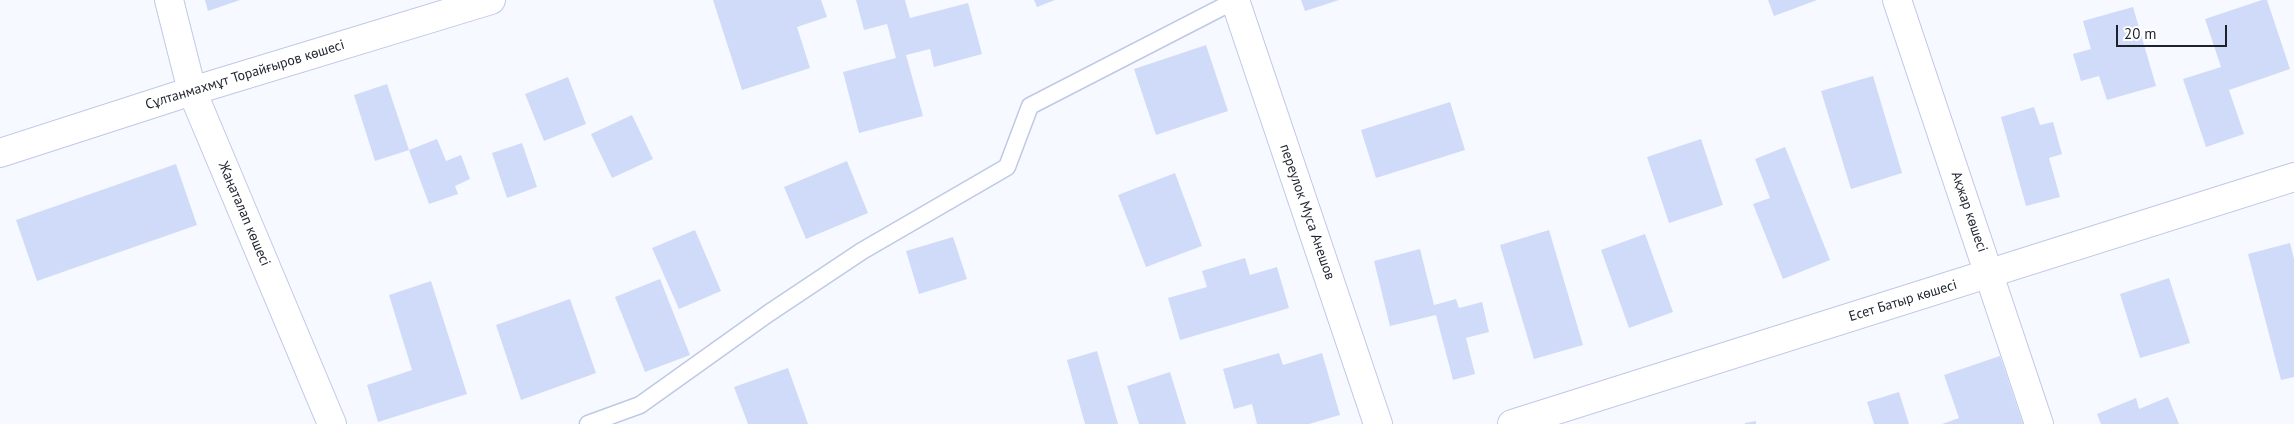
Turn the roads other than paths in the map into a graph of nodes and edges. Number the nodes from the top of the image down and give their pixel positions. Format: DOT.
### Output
graph roads {
  1 [pos="170,0"];
  2 [pos="491,0"];
  3 [pos="1236,0"];
  4 [pos="1897,0"];
  5 [pos="192,91"];
  6 [pos="0,153"];
  7 [pos="2294,178"];
  8 [pos="1989,273"];
  9 [pos="332,424"];
  10 [pos="588,424"];
  11 [pos="1378,424"];
  12 [pos="1512,424"];
  13 [pos="2039,424"];
  1 -- 5 [label="street, Жаңаталап көшесі"];
  2 -- 5 [label="street, Сұлтанмахмұт Торайғыров көшесі"];
  3 -- 10 [label="lane"];
  3 -- 11 [label="street, переулок Муса Анешов"];
  4 -- 8 [label="street, Ақжар көшесі"];
  5 -- 6 [label="street, Сұлтанмахмұт Торайғыров көшесі"];
  5 -- 9 [label="street, Жаңаталап көшесі"];
  7 -- 8 [label="street, Есет Батыр көшесі"];
  8 -- 12 [label="street, Есет Батыр көшесі"];
  8 -- 13 [label="street, Ақжар көшесі"];
}
